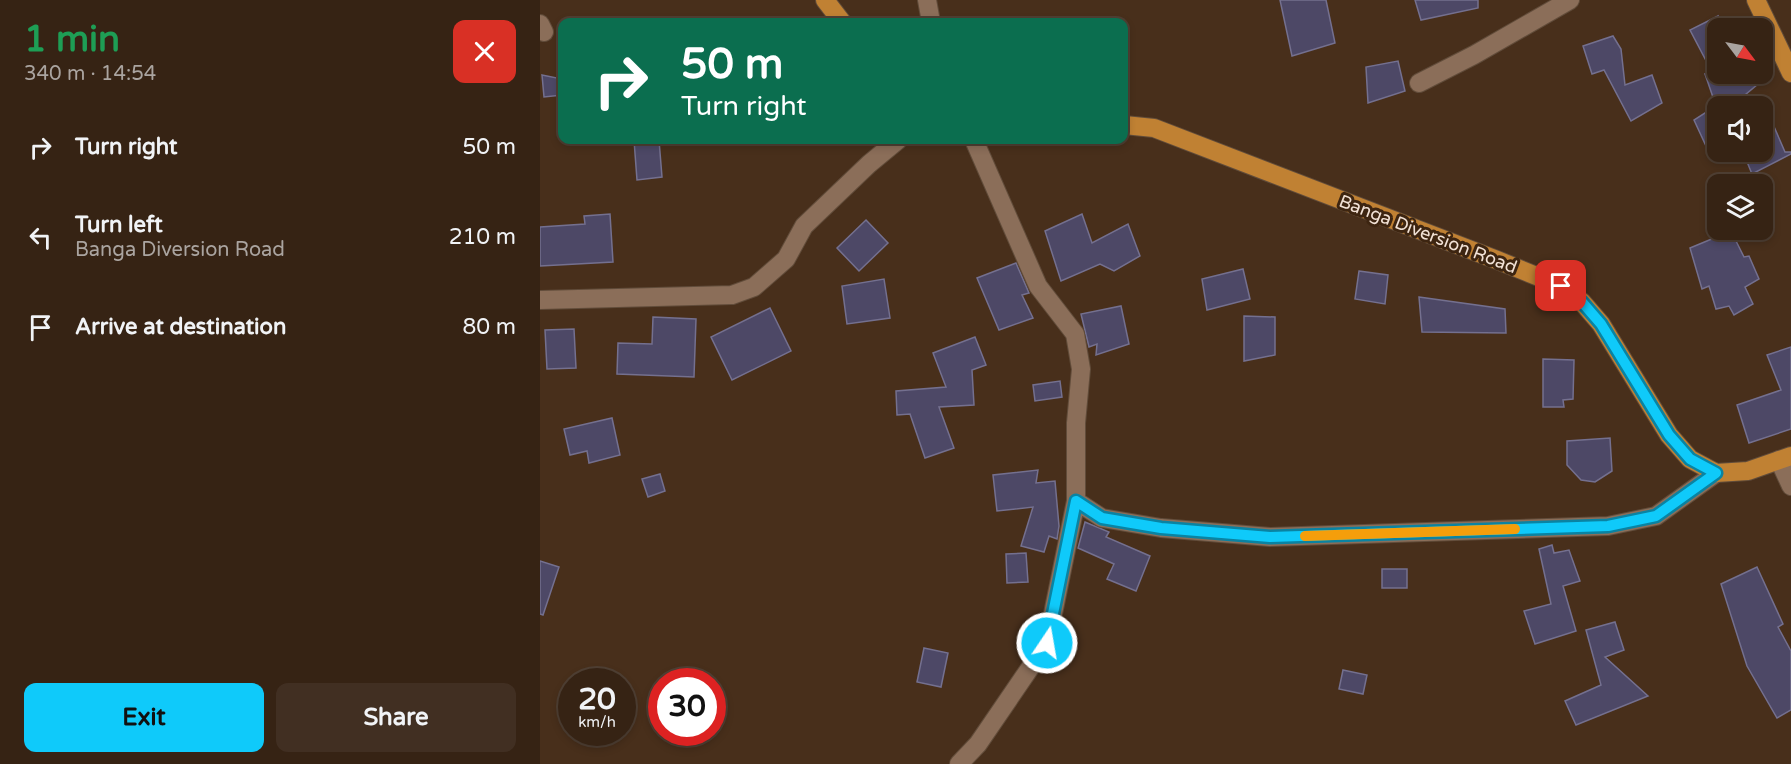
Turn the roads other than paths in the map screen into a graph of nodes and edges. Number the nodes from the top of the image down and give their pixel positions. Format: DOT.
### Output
graph roads {
  1 [pos="825,0"];
  2 [pos="927,0"];
  3 [pos="1570,0"];
  4 [pos="1756,0"];
  5 [pos="839,18"];
  6 [pos="930,18"];
  7 [pos="1791,73"];
  8 [pos="1419,82"];
  9 [pos="1128,125"];
  10 [pos="893,144"];
  11 [pos="976,144"];
  12 [pos="540,300"];
  13 [pos="1785,458"];
  14 [pos="1716,473"];
  15 [pos="1791,486"];
  16 [pos="1076,501"];
  17 [pos="959,764"];
  1 -- 5 [label="main road"];
  2 -- 6 [label="street"];
  3 -- 8 [label="street"];
  4 -- 7 [label="main road"];
  9 -- 14 [label="main road, Banga Diversion Road"];
  10 -- 12 [label="street"];
  11 -- 16 [label="street"];
  13 -- 14 [label="main road"];
  13 -- 15 [label="street"];
  14 -- 16 [label="street"];
  16 -- 17 [label="street"];
}
